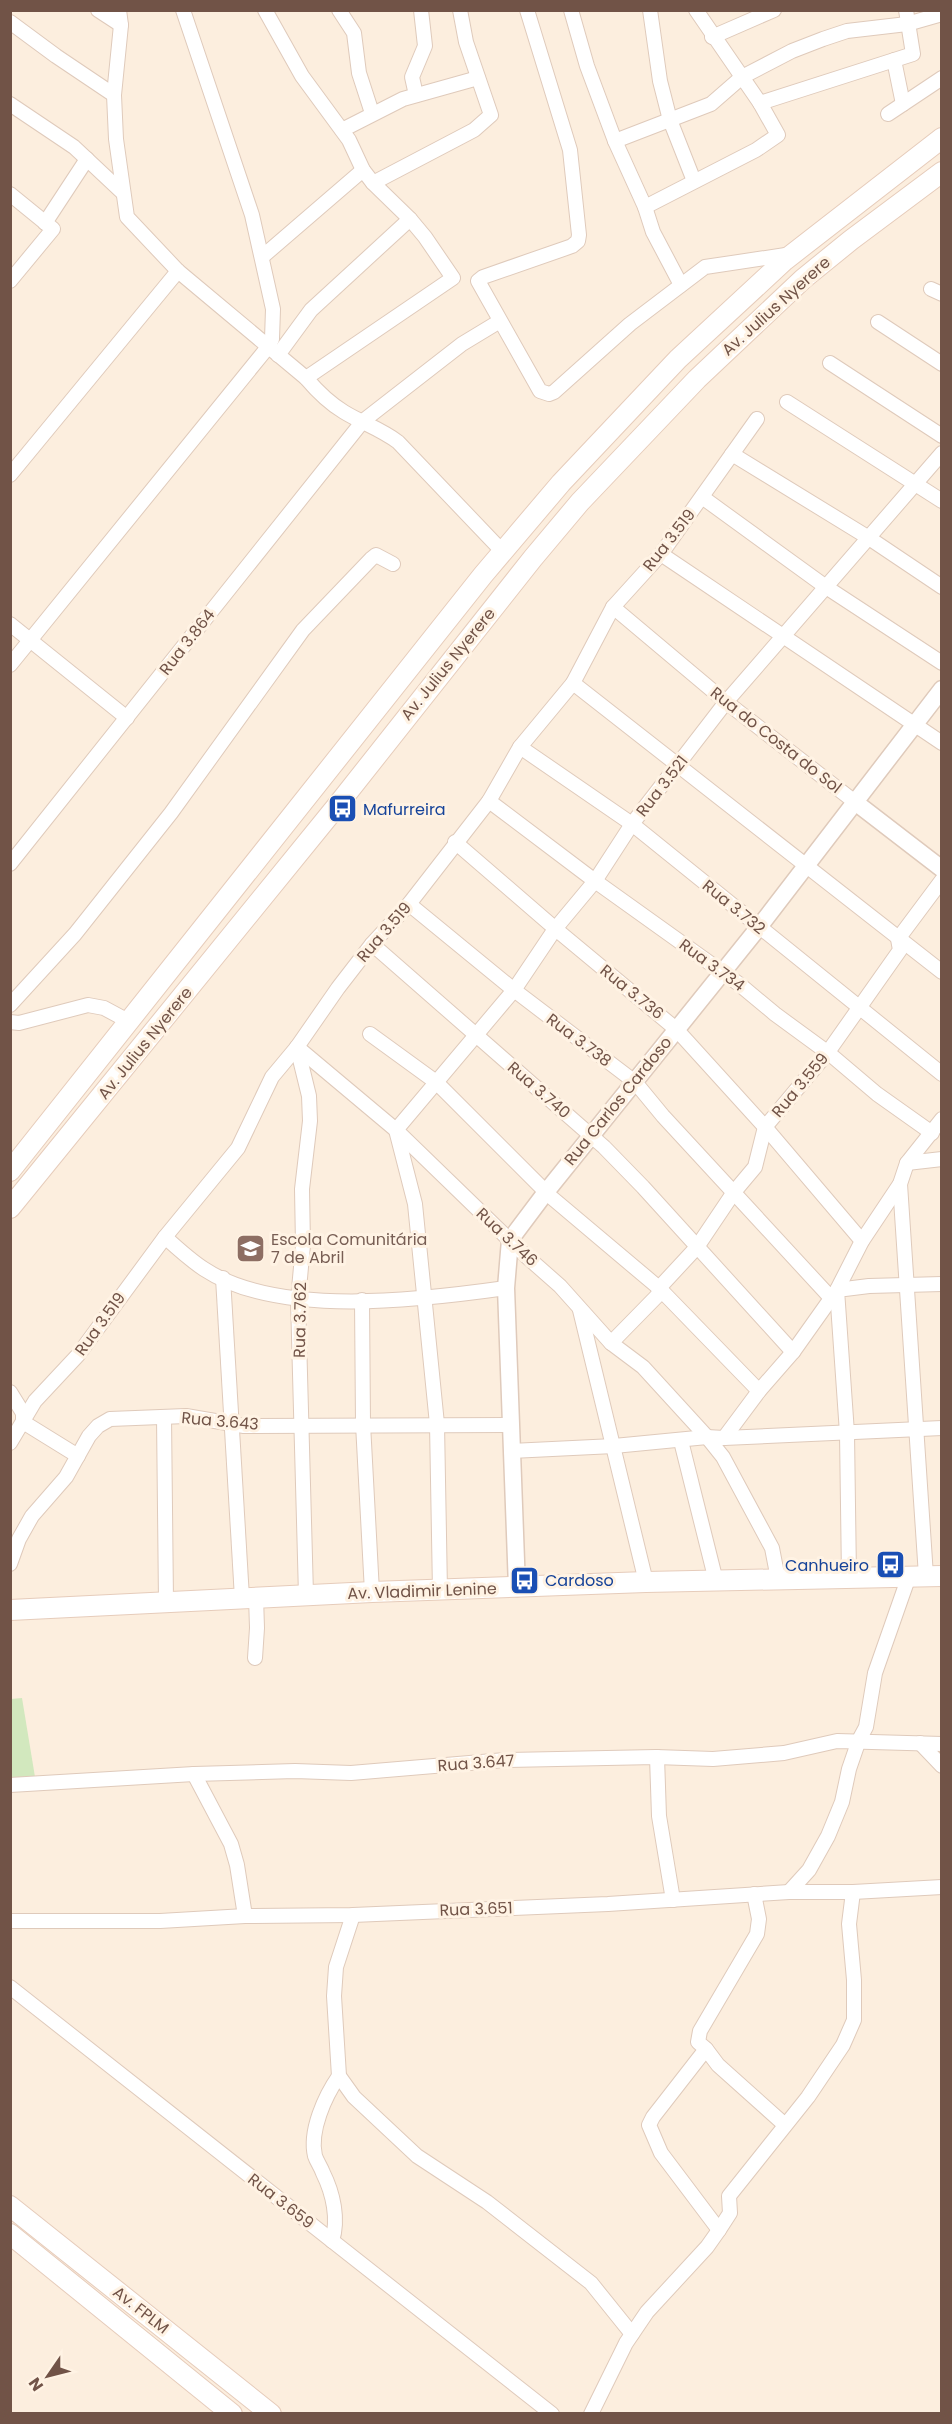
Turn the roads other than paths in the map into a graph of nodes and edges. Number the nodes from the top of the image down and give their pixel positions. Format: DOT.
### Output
graph roads {
  1 [pos="98,10"];
  2 [pos="119,10"];
  3 [pos="183,10"];
  4 [pos="265,10"];
  5 [pos="339,10"];
  6 [pos="421,10"];
  7 [pos="460,10"];
  8 [pos="527,10"];
  9 [pos="571,10"];
  10 [pos="650,10"];
  11 [pos="696,10"];
  12 [pos="774,10"];
  13 [pos="942,14"];
  14 [pos="907,17"];
  15 [pos="10,22"];
  16 [pos="120,25"];
  17 [pos="712,37"];
  18 [pos="894,60"];
  19 [pos="742,77"];
  20 [pos="478,78"];
  21 [pos="942,78"];
  22 [pos="114,95"];
  23 [pos="416,95"];
  24 [pos="10,104"];
  25 [pos="760,104"];
  26 [pos="903,104"];
  27 [pos="372,113"];
  28 [pos="888,114"];
  29 [pos="670,120"];
  30 [pos="342,130"];
  31 [pos="942,138"];
  32 [pos="615,141"];
  33 [pos="87,159"];
  34 [pos="363,170"];
  35 [pos="942,172"];
  36 [pos="694,181"];
  37 [pos="373,183"];
  38 [pos="123,192"];
  39 [pos="10,194"];
  40 [pos="645,207"];
  41 [pos="410,219"];
  42 [pos="49,226"];
  43 [pos="794,254"];
  44 [pos="262,257"];
  45 [pos="178,271"];
  46 [pos="10,281"];
  47 [pos="681,285"];
  48 [pos="500,321"];
  49 [pos="878,322"];
  50 [pos="273,351"];
  51 [pos="830,363"];
  52 [pos="942,364"];
  53 [pos="306,378"];
  54 [pos="787,402"];
  55 [pos="758,419"];
  56 [pos="363,421"];
  57 [pos="942,436"];
  58 [pos="732,453"];
  59 [pos="942,453"];
  60 [pos="10,475"];
  61 [pos="916,483"];
  62 [pos="702,496"];
  63 [pos="942,501"];
  64 [pos="869,538"];
  65 [pos="502,551"];
  66 [pos="661,554"];
  67 [pos="393,564"];
  68 [pos="826,587"];
  69 [pos="942,588"];
  70 [pos="613,608"];
  71 [pos="10,624"];
  72 [pos="784,635"];
  73 [pos="30,640"];
  74 [pos="942,663"];
  75 [pos="10,665"];
  76 [pos="573,683"];
  77 [pos="942,689"];
  78 [pos="726,702"];
  79 [pos="127,718"];
  80 [pos="913,726"];
  81 [pos="942,743"];
  82 [pos="520,747"];
  83 [pos="678,766"];
  84 [pos="489,801"];
  85 [pos="855,802"];
  86 [pos="632,824"];
  87 [pos="455,842"];
  88 [pos="10,864"];
  89 [pos="805,867"];
  90 [pos="942,869"];
  91 [pos="942,880"];
  92 [pos="595,881"];
  93 [pos="409,904"];
  94 [pos="759,927"];
  95 [pos="555,929"];
  96 [pos="898,939"];
  97 [pos="372,944"];
  98 [pos="722,972"];
  99 [pos="942,972"];
  100 [pos="514,990"];
  101 [pos="149,999"];
  102 [pos="10,1005"];
  103 [pos="860,1007"];
  104 [pos="169,1014"];
  105 [pos="10,1022"];
  106 [pos="130,1022"];
  107 [pos="676,1029"];
  108 [pos="370,1034"];
  109 [pos="477,1036"];
  110 [pos="297,1047"];
  111 [pos="828,1052"];
  112 [pos="942,1074"];
  113 [pos="436,1082"];
  114 [pos="635,1082"];
  115 [pos="942,1119"];
  116 [pos="765,1128"];
  117 [pos="396,1130"];
  118 [pos="932,1133"];
  119 [pos="591,1135"];
  120 [pos="942,1159"];
  121 [pos="13,1162"];
  122 [pos="907,1163"];
  123 [pos="900,1184"];
  124 [pos="546,1192"];
  125 [pos="734,1192"];
  126 [pos="10,1208"];
  127 [pos="165,1237"];
  128 [pos="510,1240"];
  129 [pos="862,1241"];
  130 [pos="697,1247"];
  131 [pos="223,1278"];
  132 [pos="942,1284"];
  133 [pos="906,1286"];
  134 [pos="506,1288"];
  135 [pos="659,1288"];
  136 [pos="834,1294"];
  137 [pos="425,1299"];
  138 [pos="298,1300"];
  139 [pos="362,1300"];
  140 [pos="580,1308"];
  141 [pos="611,1342"];
  142 [pos="793,1352"];
  143 [pos="759,1391"];
  144 [pos="10,1392"];
  145 [pos="164,1416"];
  146 [pos="23,1422"];
  147 [pos="232,1424"];
  148 [pos="363,1424"];
  149 [pos="437,1424"];
  150 [pos="300,1425"];
  151 [pos="509,1425"];
  152 [pos="942,1428"];
  153 [pos="915,1430"];
  154 [pos="847,1433"];
  155 [pos="707,1437"];
  156 [pos="724,1438"];
  157 [pos="681,1441"];
  158 [pos="10,1443"];
  159 [pos="614,1446"];
  160 [pos="511,1450"];
  161 [pos="78,1456"];
  162 [pos="10,1564"];
  163 [pos="925,1576"];
  164 [pos="849,1577"];
  165 [pos="778,1579"];
  166 [pos="716,1581"];
  167 [pos="646,1582"];
  168 [pos="517,1588"];
  169 [pos="440,1591"];
  170 [pos="372,1592"];
  171 [pos="306,1596"];
  172 [pos="249,1598"];
  173 [pos="165,1601"];
  174 [pos="10,1610"];
  175 [pos="255,1658"];
  176 [pos="859,1740"];
  177 [pos="920,1743"];
  178 [pos="942,1744"];
  179 [pos="657,1757"];
  180 [pos="942,1766"];
  181 [pos="194,1774"];
  182 [pos="10,1785"];
  183 [pos="942,1887"];
  184 [pos="789,1892"];
  185 [pos="853,1892"];
  186 [pos="754,1894"];
  187 [pos="673,1900"];
  188 [pos="352,1915"];
  189 [pos="245,1916"];
  190 [pos="10,1921"];
  191 [pos="10,1987"];
  192 [pos="706,2049"];
  193 [pos="339,2076"];
  194 [pos="785,2125"];
  195 [pos="10,2206"];
  196 [pos="719,2230"];
  197 [pos="10,2234"];
  198 [pos="332,2241"];
  199 [pos="632,2334"];
  200 [pos="232,2414"];
  201 [pos="271,2414"];
  202 [pos="552,2414"];
  203 [pos="591,2414"];
  1 -- 16 [label="street"];
  2 -- 16 [label="street"];
  3 -- 44 [label="street"];
  4 -- 30 [label="street"];
  5 -- 27 [label="street"];
  6 -- 23 [label="street"];
  7 -- 20 [label="street"];
  8 -- 48 [label="street"];
  9 -- 32 [label="street"];
  10 -- 29 [label="street"];
  11 -- 17 [label="street"];
  12 -- 17 [label="street"];
  13 -- 14 [label="street"];
  14 -- 18 [label="street"];
  14 -- 19 [label="street"];
  15 -- 22 [label="street"];
  16 -- 22 [label="street"];
  17 -- 19 [label="street"];
  18 -- 25 [label="street"];
  18 -- 26 [label="street"];
  19 -- 25 [label="street"];
  19 -- 29 [label="street"];
  20 -- 23 [label="street"];
  20 -- 37 [label="street"];
  21 -- 26 [label="street"];
  22 -- 38 [label="street"];
  23 -- 27 [label="street"];
  24 -- 33 [label="street"];
  25 -- 36 [label="street"];
  26 -- 28 [label="street"];
  27 -- 30 [label="street"];
  29 -- 32 [label="street"];
  29 -- 36 [label="street"];
  30 -- 34 [label="street"];
  31 -- 43 [label="main road, Av. Julius Nyerere"];
  32 -- 40 [label="street"];
  33 -- 38 [label="street"];
  33 -- 42 [label="street"];
  34 -- 37 [label="street"];
  34 -- 44 [label="street"];
  35 -- 104 [label="main road, Av. Julius Nyerere"];
  36 -- 40 [label="street"];
  37 -- 41 [label="street"];
  38 -- 45 [label="street"];
  39 -- 42 [label="street"];
  40 -- 47 [label="street"];
  41 -- 50 [label="street"];
  41 -- 53 [label="street"];
  42 -- 46 [label="street"];
  43 -- 47 [label="street"];
  43 -- 65 [label="main road, Av. Julius Nyerere"];
  44 -- 50 [label="street"];
  45 -- 50 [label="street"];
  45 -- 60 [label="street"];
  47 -- 48 [label="street"];
  48 -- 56 [label="street, Rua 3.864"];
  49 -- 52 [label="street"];
  50 -- 53 [label="street"];
  50 -- 73 [label="street"];
  51 -- 57 [label="street"];
  53 -- 56 [label="street"];
  54 -- 61 [label="street"];
  55 -- 58 [label="street, Rua 3.519"];
  56 -- 65 [label="street"];
  56 -- 79 [label="street, Rua 3.864"];
  58 -- 62 [label="street, Rua 3.519"];
  58 -- 64 [label="street"];
  59 -- 61 [label="street, Rua 3.521"];
  61 -- 63 [label="street"];
  61 -- 64 [label="street, Rua 3.521"];
  62 -- 66 [label="street, Rua 3.519"];
  62 -- 68 [label="street"];
  64 -- 68 [label="street, Rua 3.521"];
  64 -- 69 [label="street"];
  65 -- 101 [label="main road, Av. Julius Nyerere"];
  66 -- 70 [label="street, Rua 3.519"];
  66 -- 72 [label="street"];
  67 -- 102 [label="street"];
  68 -- 72 [label="street, Rua 3.521"];
  68 -- 74 [label="street"];
  70 -- 76 [label="street, Rua 3.519"];
  70 -- 78 [label="street, Rua do Costa do Sol"];
  71 -- 73 [label="street"];
  72 -- 78 [label="street, Rua 3.521"];
  72 -- 80 [label="street"];
  73 -- 75 [label="street"];
  73 -- 79 [label="street"];
  76 -- 82 [label="street, Rua 3.519"];
  76 -- 83 [label="street"];
  77 -- 80 [label="street, Rua Carlos Cardoso"];
  78 -- 83 [label="street, Rua 3.521"];
  78 -- 85 [label="street, Rua do Costa do Sol"];
  79 -- 88 [label="street, Rua 3.864"];
  80 -- 81 [label="street"];
  80 -- 85 [label="street, Rua Carlos Cardoso"];
  82 -- 84 [label="street, Rua 3.519"];
  82 -- 86 [label="street, Rua 3.732"];
  83 -- 86 [label="street, Rua 3.521"];
  83 -- 89 [label="street"];
  84 -- 87 [label="street, Rua 3.519"];
  84 -- 92 [label="street, Rua 3.734"];
  85 -- 89 [label="street, Rua Carlos Cardoso"];
  85 -- 90 [label="street, Rua do Costa do Sol"];
  86 -- 92 [label="street, Rua 3.521"];
  86 -- 94 [label="street, Rua 3.732"];
  87 -- 93 [label="street, Rua 3.519"];
  87 -- 95 [label="street, Rua 3.736"];
  89 -- 94 [label="street, Rua Carlos Cardoso"];
  89 -- 96 [label="street"];
  91 -- 96 [label="street, Rua 3.559"];
  92 -- 95 [label="street, Rua 3.521"];
  92 -- 98 [label="street, Rua 3.734"];
  93 -- 97 [label="street, Rua 3.519"];
  93 -- 100 [label="street, Rua 3.738"];
  94 -- 98 [label="street, Rua Carlos Cardoso"];
  94 -- 103 [label="street, Rua 3.732"];
  95 -- 100 [label="street, Rua 3.521"];
  95 -- 107 [label="street, Rua 3.736"];
  96 -- 99 [label="street"];
  96 -- 103 [label="street, Rua 3.559"];
  97 -- 109 [label="street, Rua 3.740"];
  97 -- 110 [label="street, Rua 3.519"];
  98 -- 107 [label="street, Rua Carlos Cardoso"];
  98 -- 111 [label="street, Rua 3.734"];
  100 -- 109 [label="street, Rua 3.521"];
  100 -- 114 [label="street, Rua 3.738"];
  101 -- 104 [label="main road"];
  101 -- 106 [label="main road, Av. Julius Nyerere"];
  103 -- 111 [label="street, Rua 3.559"];
  103 -- 112 [label="street, Rua 3.732"];
  104 -- 126 [label="main road, Av. Julius Nyerere"];
  105 -- 106 [label="street"];
  106 -- 121 [label="main road, Av. Julius Nyerere"];
  107 -- 114 [label="street, Rua Carlos Cardoso"];
  107 -- 116 [label="street, Rua 3.736"];
  108 -- 113 [label="street"];
  109 -- 113 [label="street, Rua 3.521"];
  109 -- 119 [label="street, Rua 3.740"];
  110 -- 117 [label="street, Rua 3.746"];
  110 -- 127 [label="street, Rua 3.519"];
  110 -- 138 [label="street, Rua 3.762"];
  111 -- 116 [label="street, Rua 3.559"];
  111 -- 118 [label="street, Rua 3.734"];
  113 -- 117 [label="street, Rua 3.521"];
  113 -- 124 [label="street"];
  114 -- 119 [label="street, Rua Carlos Cardoso"];
  114 -- 125 [label="street, Rua 3.738"];
  115 -- 118 [label="street"];
  116 -- 125 [label="street, Rua 3.559"];
  116 -- 129 [label="street, Rua 3.736"];
  117 -- 128 [label="street, Rua 3.746"];
  117 -- 137 [label="street"];
  118 -- 122 [label="street"];
  119 -- 124 [label="street, Rua Carlos Cardoso"];
  119 -- 130 [label="street, Rua 3.740"];
  120 -- 122 [label="street"];
  122 -- 123 [label="street"];
  123 -- 129 [label="street"];
  123 -- 133 [label="street"];
  124 -- 128 [label="street, Rua Carlos Cardoso"];
  124 -- 135 [label="street"];
  125 -- 130 [label="street, Rua 3.559"];
  125 -- 136 [label="street, Rua 3.738"];
  127 -- 131 [label="street"];
  127 -- 146 [label="street, Rua 3.519"];
  128 -- 134 [label="street"];
  128 -- 140 [label="street, Rua 3.746"];
  129 -- 136 [label="street"];
  130 -- 135 [label="street, Rua 3.559"];
  130 -- 142 [label="street, Rua 3.740"];
  131 -- 138 [label="street"];
  131 -- 147 [label="street"];
  132 -- 133 [label="street"];
  133 -- 136 [label="street"];
  133 -- 153 [label="street"];
  134 -- 137 [label="street"];
  134 -- 151 [label="street"];
  135 -- 141 [label="street, Rua 3.559"];
  135 -- 143 [label="street"];
  136 -- 142 [label="street"];
  136 -- 154 [label="street"];
  137 -- 139 [label="street"];
  137 -- 149 [label="street"];
  138 -- 139 [label="street"];
  138 -- 150 [label="street, Rua 3.762"];
  139 -- 148 [label="street"];
  140 -- 141 [label="street, Rua 3.746"];
  140 -- 159 [label="street"];
  141 -- 155 [label="street, Rua 3.746"];
  142 -- 143 [label="street"];
  143 -- 156 [label="street"];
  144 -- 146 [label="street"];
  145 -- 147 [label="street, Rua 3.643"];
  145 -- 161 [label="street, Rua 3.643"];
  145 -- 173 [label="street"];
  146 -- 158 [label="street, Rua 3.519"];
  146 -- 161 [label="street"];
  147 -- 150 [label="street, Rua 3.643"];
  147 -- 172 [label="street"];
  148 -- 149 [label="street, Rua 3.643"];
  148 -- 150 [label="street, Rua 3.643"];
  148 -- 170 [label="street"];
  149 -- 151 [label="street, Rua 3.643"];
  149 -- 169 [label="street"];
  150 -- 171 [label="street, Rua 3.762"];
  151 -- 160 [label="street"];
  152 -- 153 [label="street"];
  153 -- 154 [label="street"];
  153 -- 163 [label="street"];
  154 -- 156 [label="street"];
  154 -- 164 [label="street"];
  155 -- 156 [label="street"];
  155 -- 157 [label="street"];
  155 -- 165 [label="street, Rua 3.746"];
  157 -- 159 [label="street"];
  157 -- 166 [label="street"];
  159 -- 160 [label="street"];
  159 -- 167 [label="street"];
  160 -- 168 [label="street"];
  161 -- 162 [label="street, Rua 3.643"];
  163 -- 164 [label="main road, Av. Vladimir Lenine"];
  163 -- 176 [label="street"];
  164 -- 165 [label="main road, Av. Vladimir Lenine"];
  165 -- 166 [label="main road, Av. Vladimir Lenine"];
  166 -- 167 [label="main road, Av. Vladimir Lenine"];
  167 -- 168 [label="main road, Av. Vladimir Lenine"];
  168 -- 169 [label="main road, Av. Vladimir Lenine"];
  169 -- 170 [label="main road, Av. Vladimir Lenine"];
  170 -- 171 [label="main road, Av. Vladimir Lenine"];
  171 -- 172 [label="main road, Av. Vladimir Lenine"];
  172 -- 173 [label="main road, Av. Vladimir Lenine"];
  172 -- 175 [label="street"];
  173 -- 174 [label="main road, Av. Vladimir Lenine"];
  176 -- 177 [label="street, Rua 3.647"];
  176 -- 179 [label="street, Rua 3.647"];
  176 -- 184 [label="street"];
  177 -- 178 [label="street, Rua 3.647"];
  177 -- 180 [label="street"];
  179 -- 181 [label="street, Rua 3.647"];
  179 -- 187 [label="street"];
  181 -- 182 [label="street, Rua 3.647"];
  181 -- 189 [label="street"];
  183 -- 185 [label="street, Rua 3.651"];
  184 -- 185 [label="street, Rua 3.651"];
  184 -- 186 [label="street, Rua 3.651"];
  185 -- 194 [label="street"];
  186 -- 187 [label="street, Rua 3.651"];
  186 -- 192 [label="street"];
  187 -- 188 [label="street, Rua 3.651"];
  188 -- 189 [label="street, Rua 3.651"];
  188 -- 193 [label="street"];
  189 -- 190 [label="street, Rua 3.651"];
  191 -- 198 [label="street, Rua 3.659"];
  192 -- 194 [label="street"];
  192 -- 196 [label="street"];
  193 -- 198 [label="street"];
  193 -- 199 [label="street"];
  194 -- 196 [label="street"];
  195 -- 201 [label="main road, Av. FPLM"];
  196 -- 199 [label="street"];
  197 -- 200 [label="main road, Av. FPLM"];
  198 -- 202 [label="street, Rua 3.659"];
  199 -- 203 [label="street"];
}
